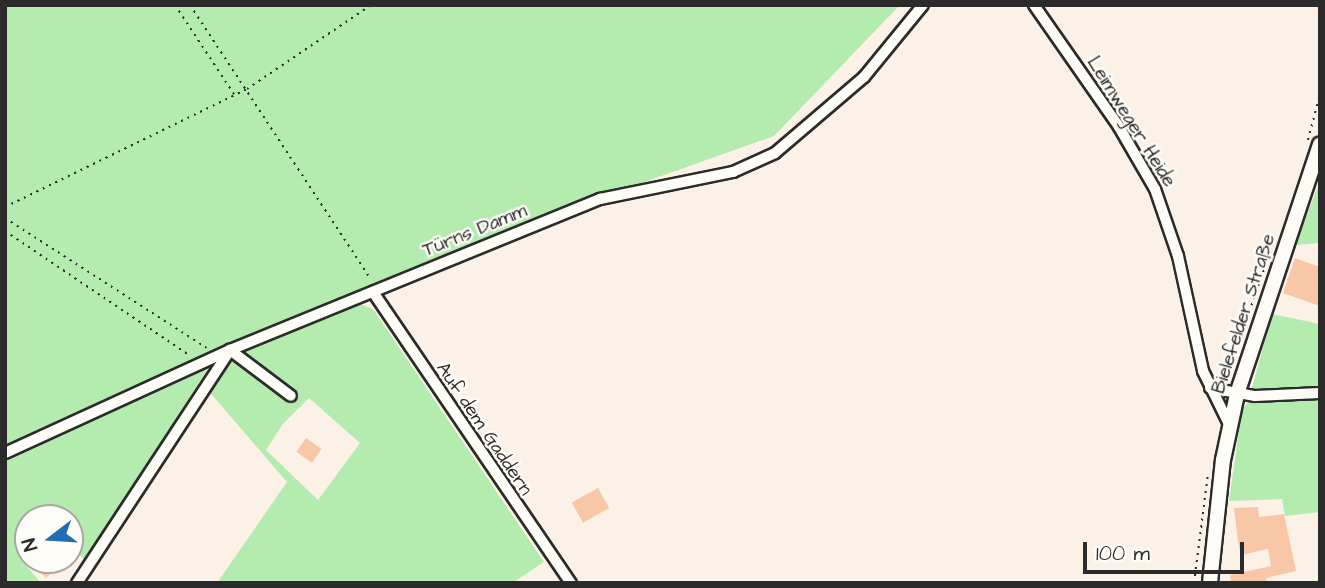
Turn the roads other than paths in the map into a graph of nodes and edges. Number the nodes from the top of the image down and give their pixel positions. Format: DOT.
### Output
graph roads {
  1 [pos="923,5"];
  2 [pos="1034,5"];
  3 [pos="1320,144"];
  4 [pos="376,291"];
  5 [pos="230,350"];
  6 [pos="1210,388"];
  7 [pos="1320,393"];
  8 [pos="1237,394"];
  9 [pos="291,396"];
  10 [pos="1230,426"];
  11 [pos="5,453"];
  12 [pos="77,583"];
  13 [pos="571,583"];
  14 [pos="1210,583"];
  1 -- 4 [label="street, Türns Damm"];
  2 -- 6 [label="street, Leimweger Heide"];
  3 -- 8 [label="main road, Bielefelder Straße"];
  4 -- 5 [label="street, Türns Damm"];
  4 -- 13 [label="street, Auf dem Gaddern"];
  5 -- 9 [label="street"];
  5 -- 11 [label="street, Türns Damm"];
  5 -- 12 [label="street"];
  6 -- 8 [label="street"];
  6 -- 10 [label="street, Leimweger Heide"];
  7 -- 8 [label="street"];
  8 -- 10 [label="main road, Bielefelder Straße"];
  10 -- 14 [label="main road, Bielefelder Straße"];
}
